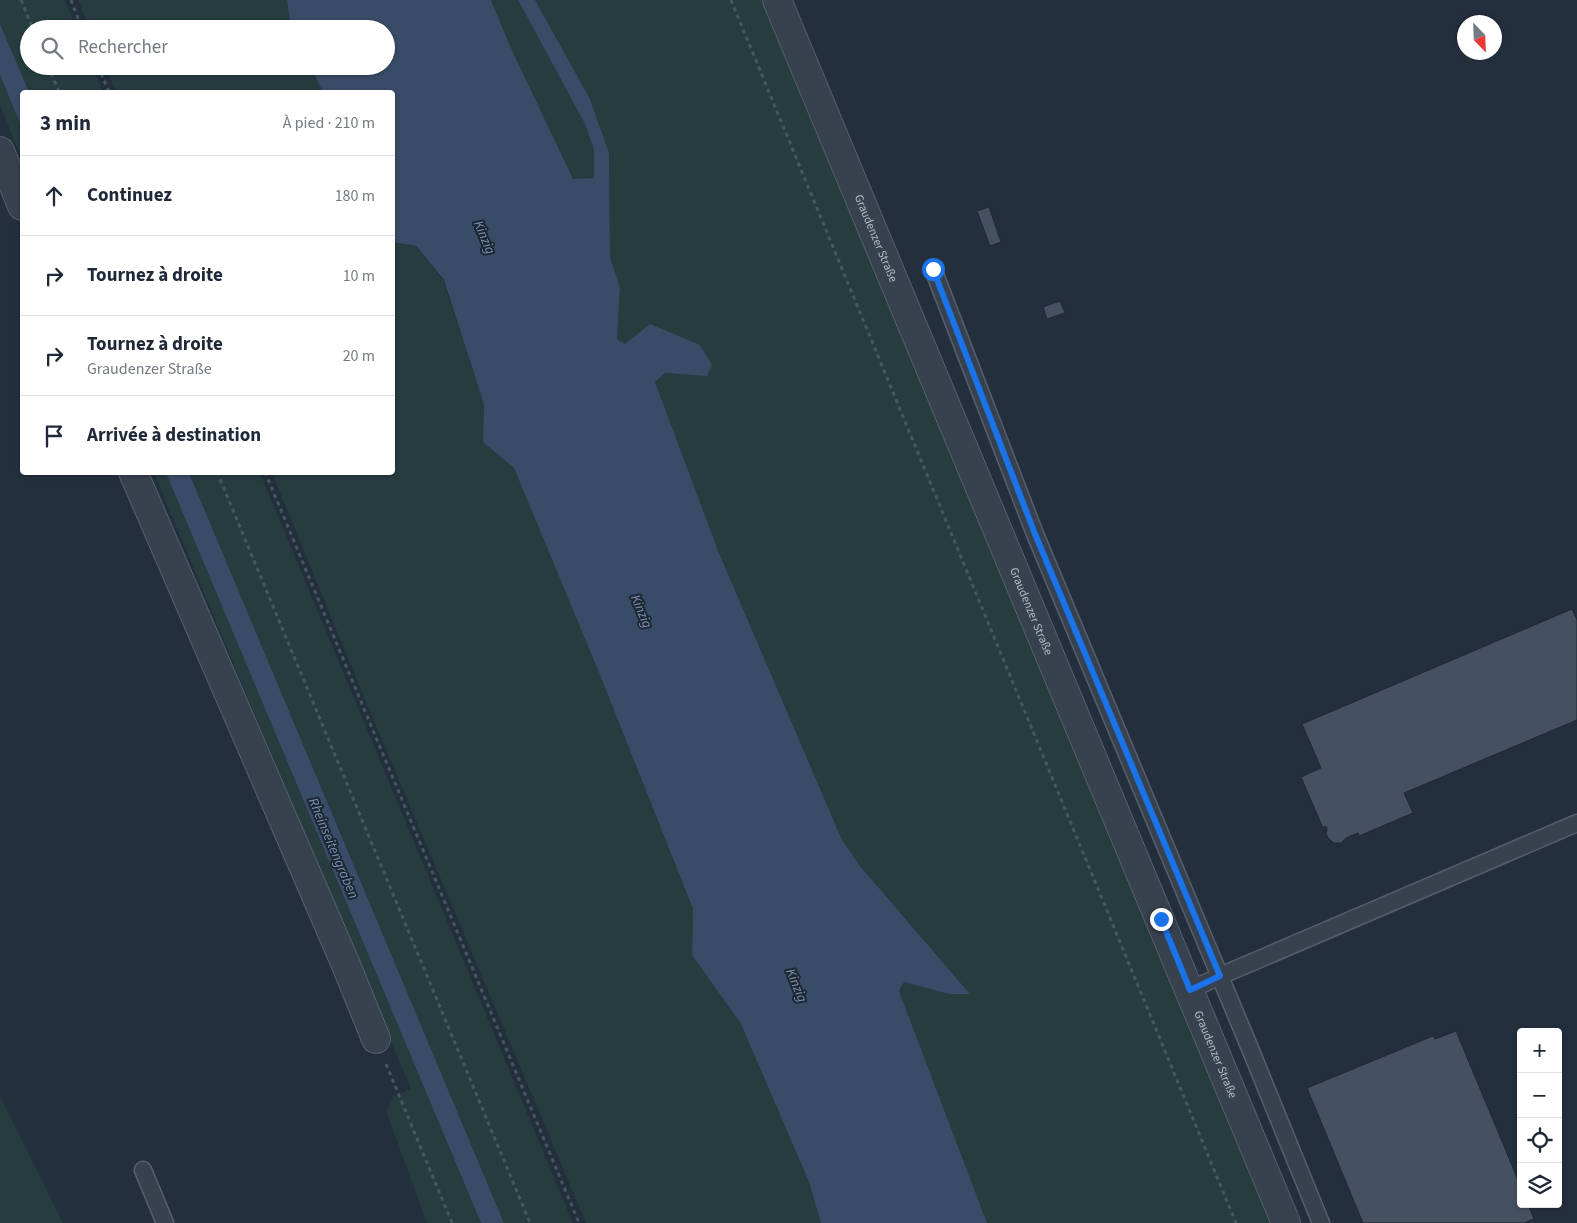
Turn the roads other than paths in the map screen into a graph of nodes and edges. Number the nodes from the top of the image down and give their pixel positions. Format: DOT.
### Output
graph roads {
  1 [pos="777,0"];
  2 [pos="0,151"];
  3 [pos="20,201"];
  4 [pos="933,269"];
  5 [pos="134,475"];
  6 [pos="1577,823"];
  7 [pos="1220,976"];
  8 [pos="1190,990"];
  9 [pos="376,1039"];
  10 [pos="143,1170"];
  11 [pos="165,1223"];
  12 [pos="1286,1223"];
  13 [pos="1321,1223"];
  1 -- 8 [label="street, Graudenzer Straße"];
  2 -- 3 [label="street"];
  4 -- 7 [label="lane"];
  5 -- 9 [label="street"];
  6 -- 7 [label="lane"];
  7 -- 8 [label="lane"];
  7 -- 13 [label="lane"];
  8 -- 12 [label="street, Graudenzer Straße"];
  10 -- 11 [label="lane"];
}
